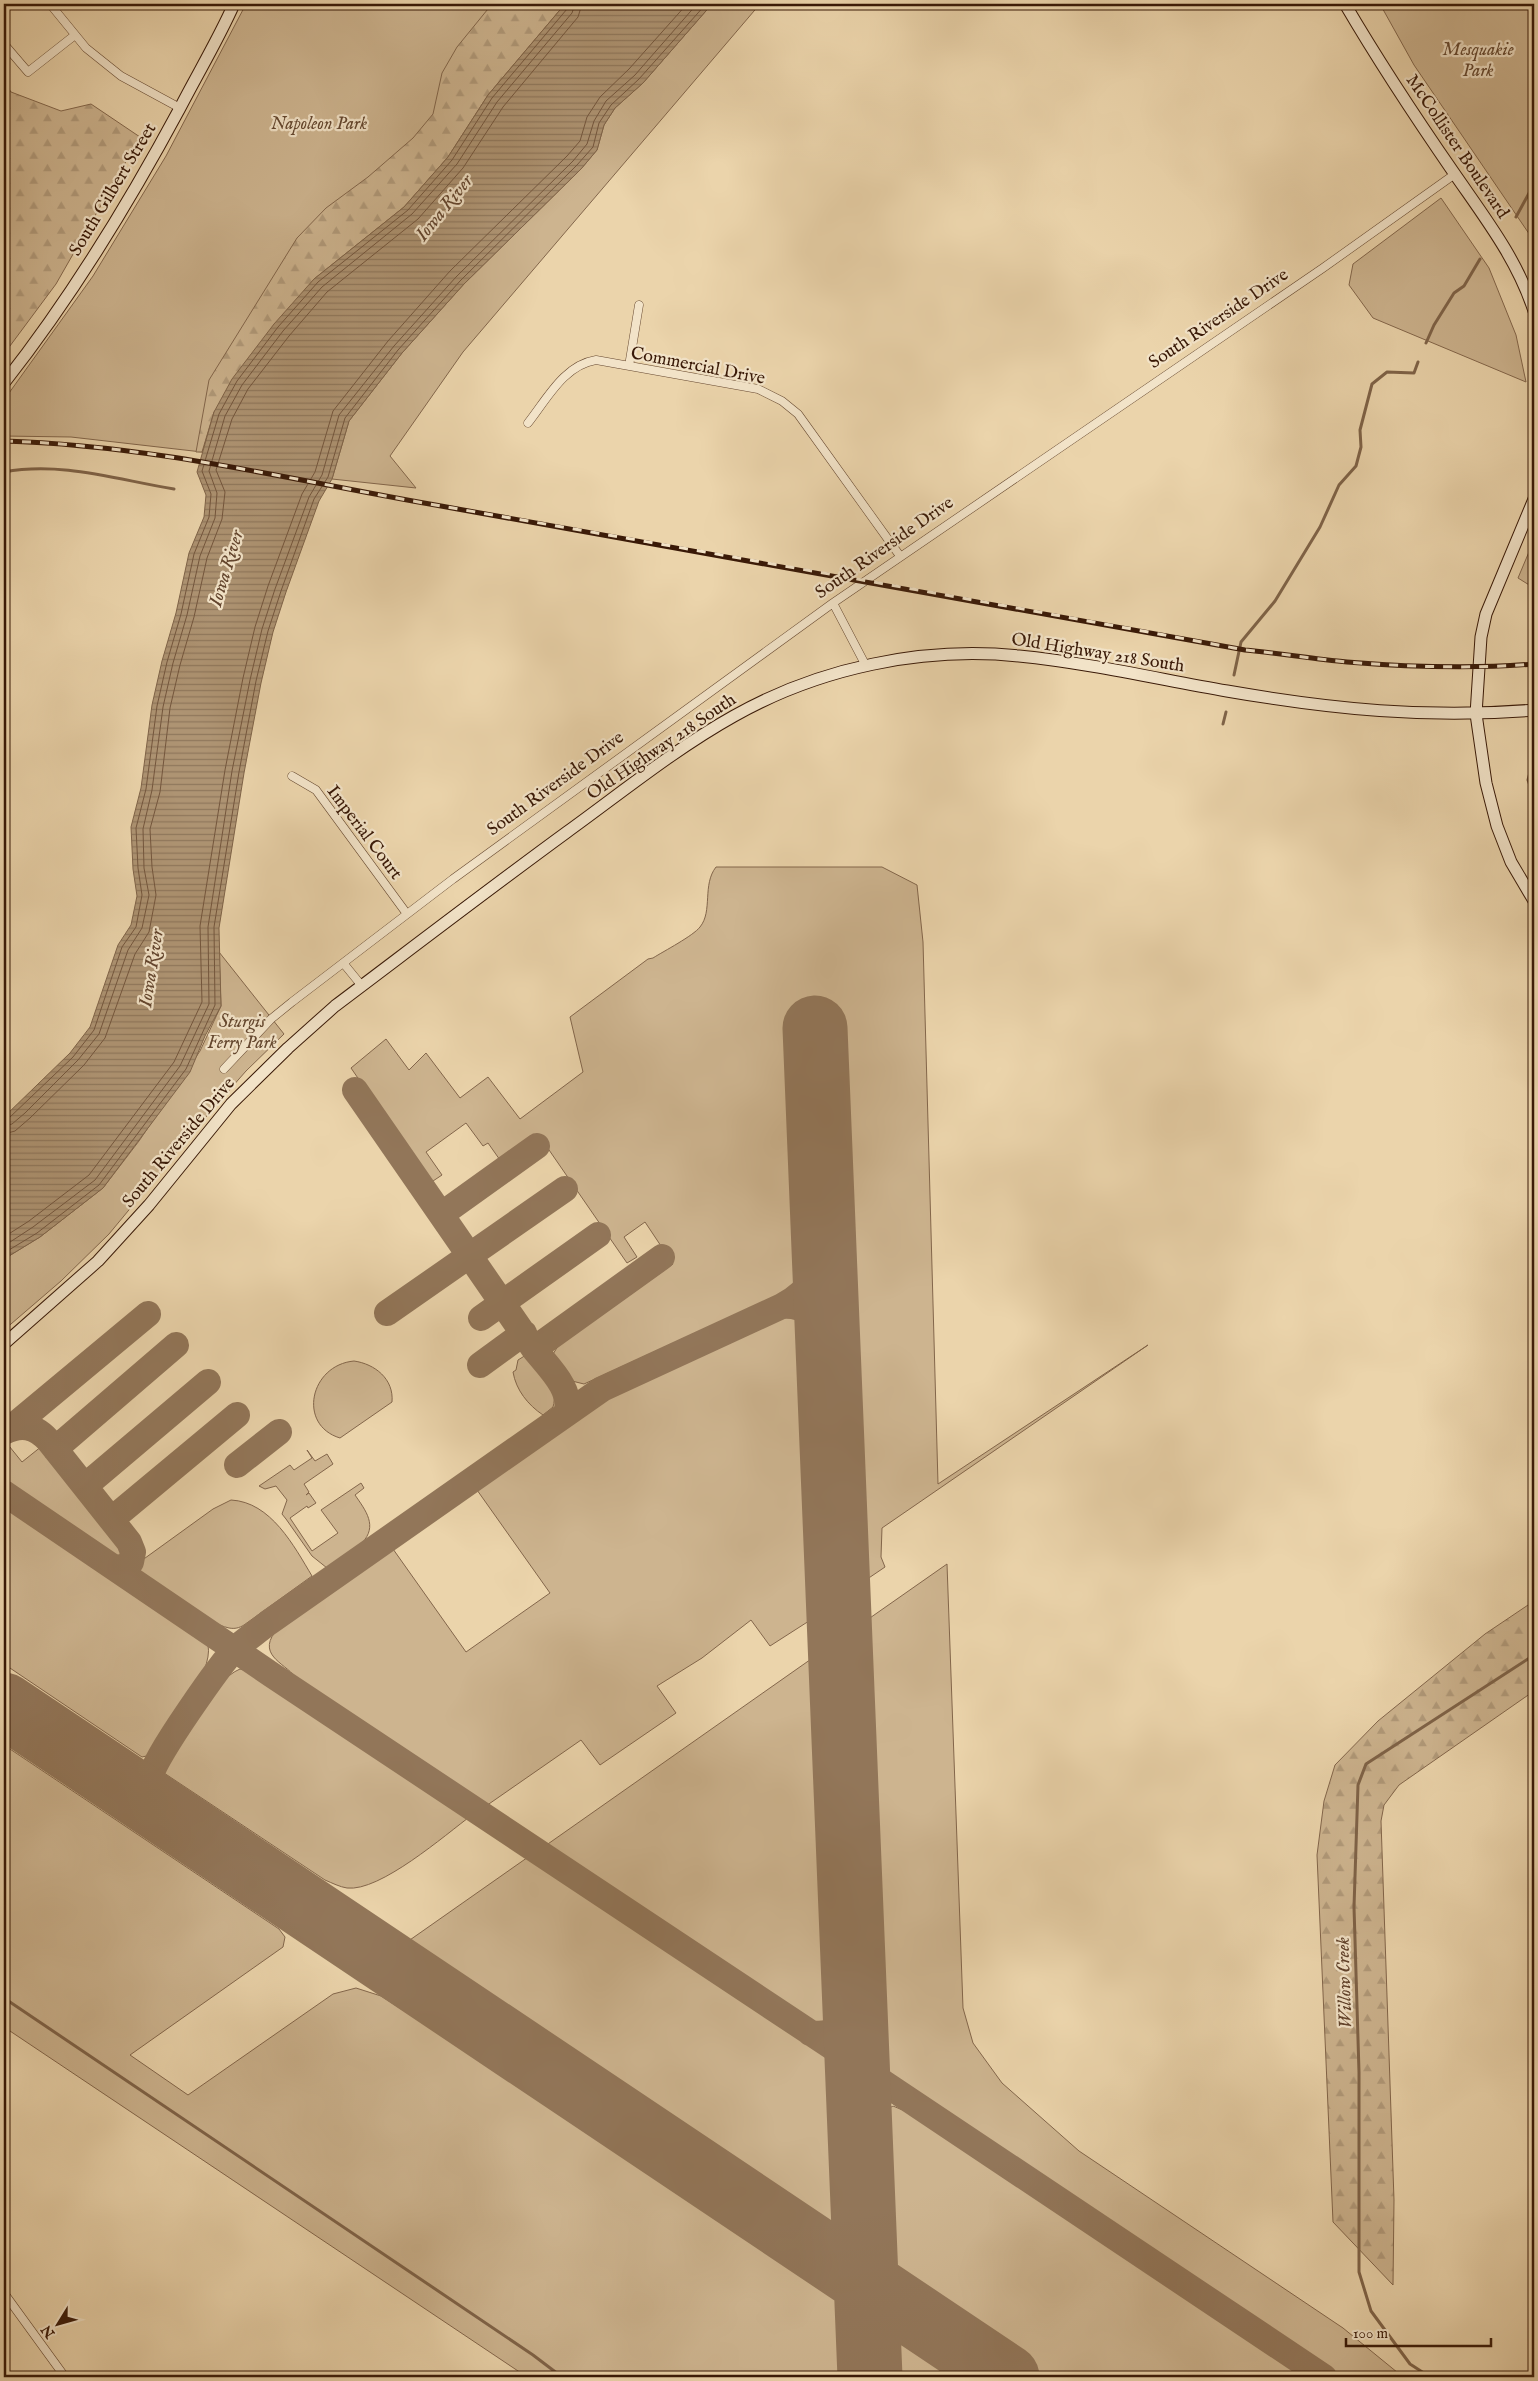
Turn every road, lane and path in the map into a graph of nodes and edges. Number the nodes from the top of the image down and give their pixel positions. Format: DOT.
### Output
graph roads {
  1 [pos="50,4"];
  2 [pos="234,4"];
  3 [pos="1345,4"];
  4 [pos="75,35"];
  5 [pos="4,44"];
  6 [pos="180,108"];
  7 [pos="1455,174"];
  8 [pos="639,305"];
  9 [pos="1534,311"];
  10 [pos="629,366"];
  11 [pos="4,383"];
  12 [pos="528,423"];
  13 [pos="1534,499"];
  14 [pos="900,556"];
  15 [pos="833,602"];
  16 [pos="866,666"];
  17 [pos="1534,710"];
  18 [pos="1476,714"];
  19 [pos="292,776"];
  20 [pos="1534,900"];
  21 [pos="407,914"];
  22 [pos="344,964"];
  23 [pos="362,986"];
  24 [pos="224,1069"];
  25 [pos="4,1344"];
  26 [pos="4,2293"];
  27 [pos="65,2377"];
  1 -- 4 [label="street"];
  2 -- 6 [label="main road, South Gilbert Street"];
  3 -- 7 [label="main road, McCollister Boulevard"];
  4 -- 5 [label="street"];
  4 -- 6 [label="street"];
  6 -- 11 [label="main road, South Gilbert Street"];
  7 -- 9 [label="main road, McCollister Boulevard"];
  7 -- 14 [label="street, South Riverside Drive"];
  8 -- 10 [label="street"];
  10 -- 12 [label="street, Commercial Drive"];
  10 -- 14 [label="street, Commercial Drive"];
  13 -- 18 [label="main road"];
  14 -- 15 [label="street, South Riverside Drive"];
  15 -- 16 [label="street"];
  15 -- 21 [label="street, South Riverside Drive"];
  16 -- 18 [label="main road, Old Highway 218 South"];
  16 -- 23 [label="main road, Old Highway 218 South"];
  17 -- 18 [label="main road, Old Highway 218 South"];
  18 -- 20 [label="main road"];
  19 -- 21 [label="street, Imperial Court"];
  21 -- 22 [label="street, South Riverside Drive"];
  22 -- 23 [label="street"];
  22 -- 24 [label="street, South Riverside Drive"];
  23 -- 25 [label="main road, South Riverside Drive"];
  26 -- 27 [label="street"];
}
